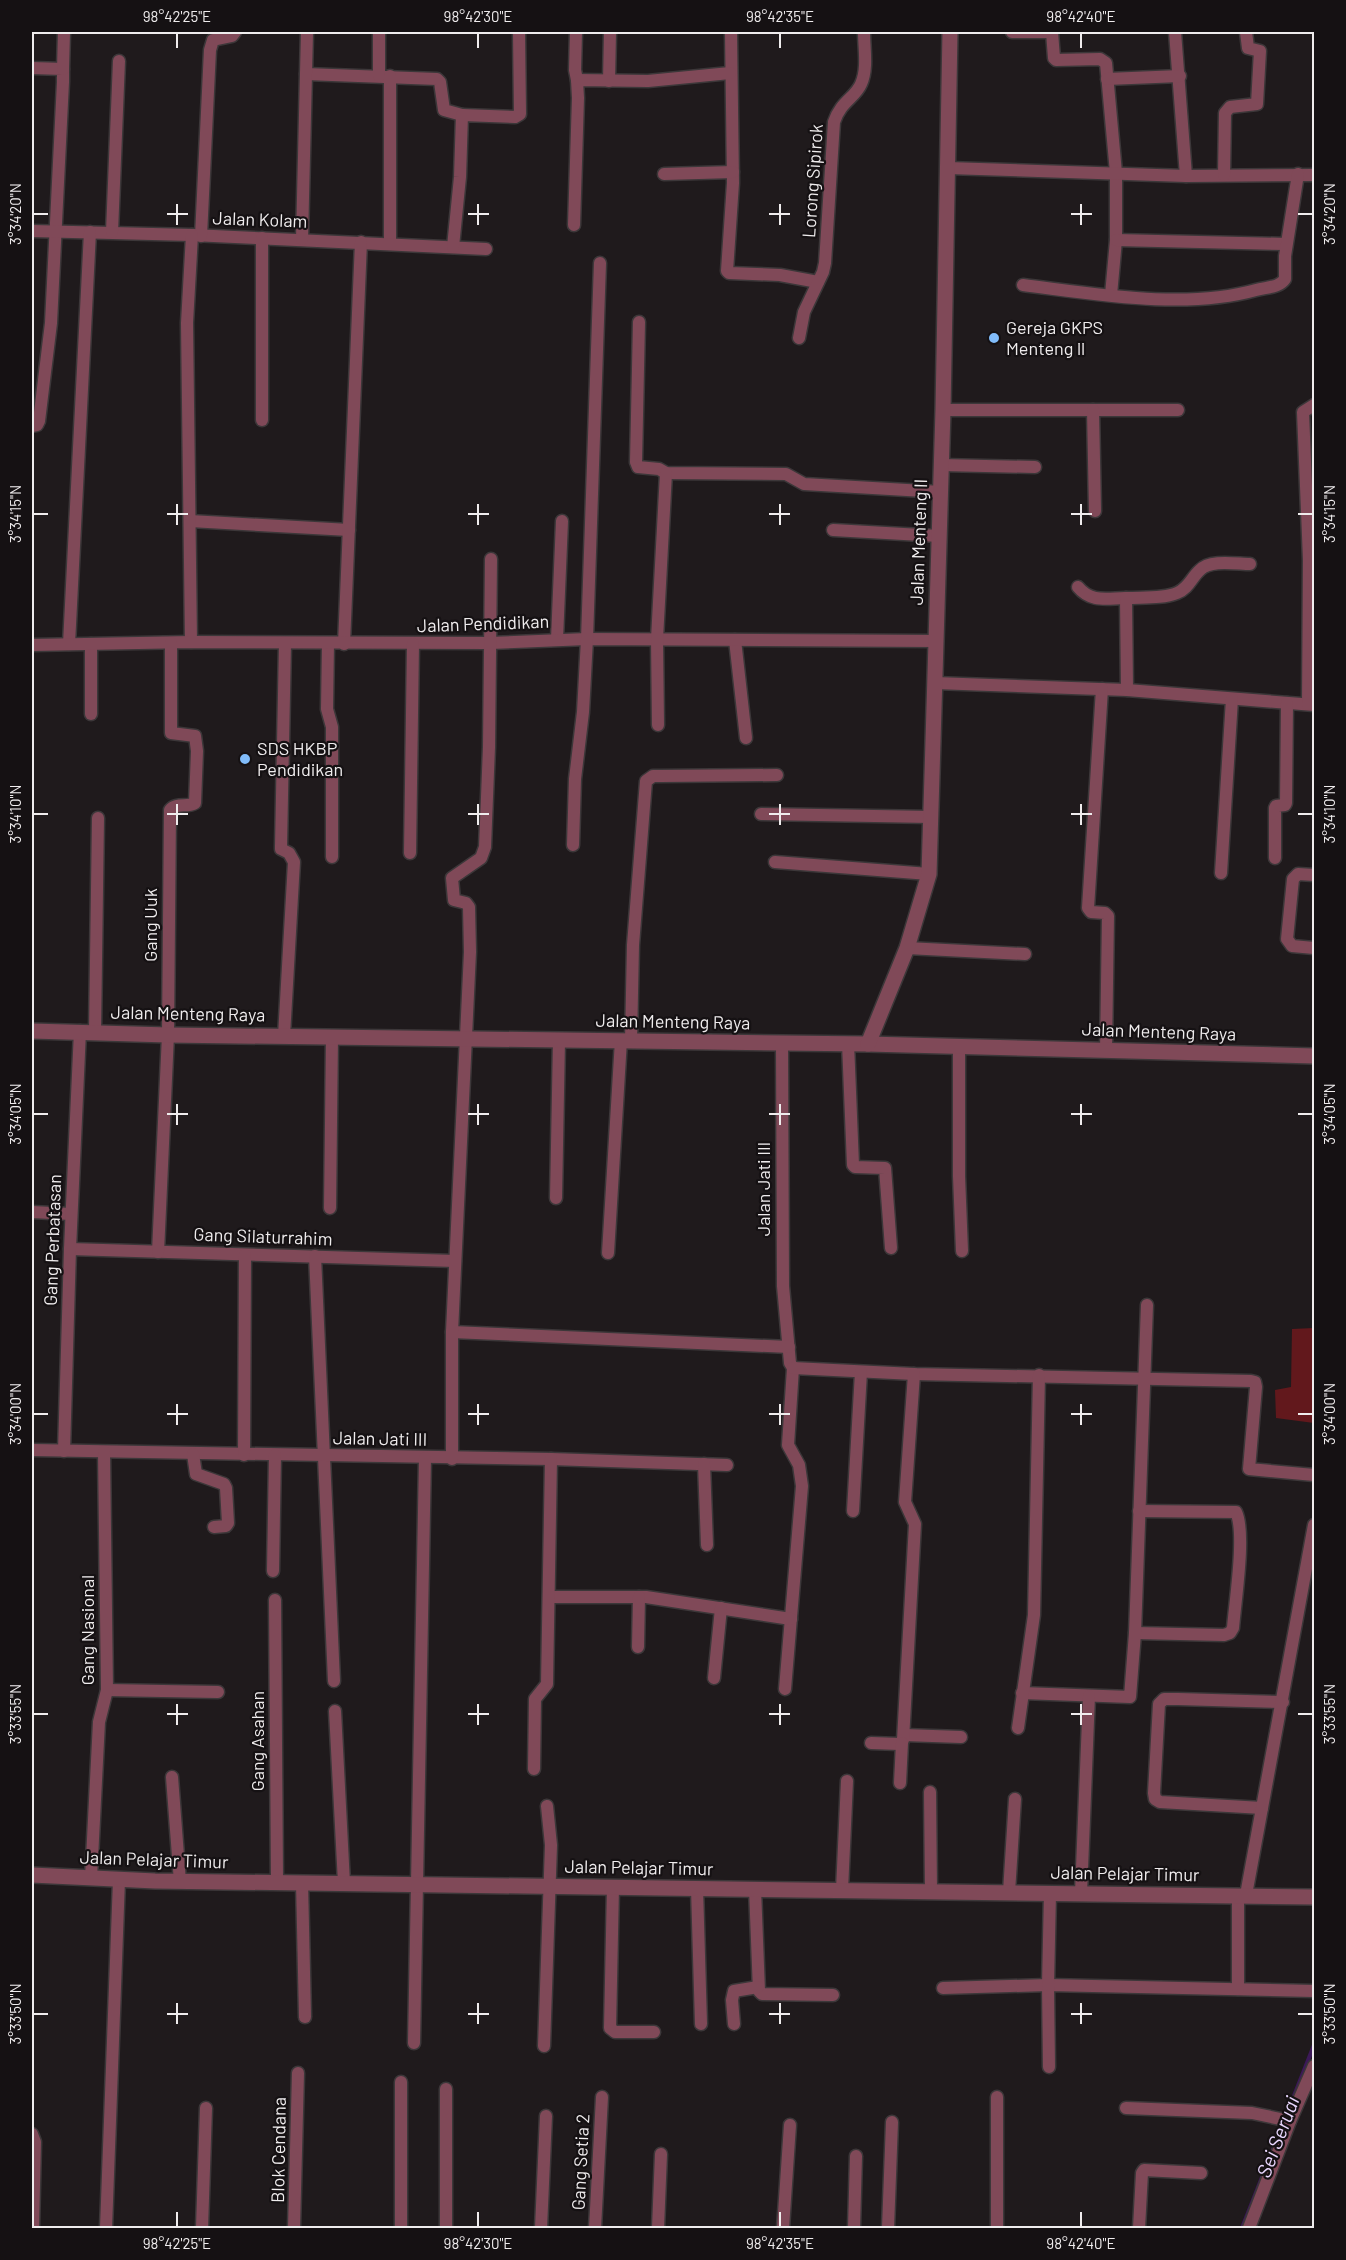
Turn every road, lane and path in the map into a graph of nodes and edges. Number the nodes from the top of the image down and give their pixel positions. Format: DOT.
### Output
graph roads {
  1 [pos="64,32"];
  2 [pos="235,32"];
  3 [pos="307,32"];
  4 [pos="380,32"];
  5 [pos="519,32"];
  6 [pos="576,32"];
  7 [pos="610,32"];
  8 [pos="731,32"];
  9 [pos="864,32"];
  10 [pos="950,32"];
  11 [pos="1012,32"];
  12 [pos="1176,32"];
  13 [pos="1246,32"];
  14 [pos="119,62"];
  15 [pos="32,68"];
  16 [pos="63,69"];
  17 [pos="730,73"];
  18 [pos="306,74"];
  19 [pos="384,76"];
  20 [pos="1180,76"];
  21 [pos="1107,79"];
  22 [pos="577,80"];
  23 [pos="609,81"];
  24 [pos="462,115"];
  25 [pos="948,168"];
  26 [pos="733,172"];
  27 [pos="1116,173"];
  28 [pos="664,174"];
  29 [pos="1298,174"];
  30 [pos="1224,175"];
  31 [pos="1314,175"];
  32 [pos="1186,176"];
  33 [pos="574,225"];
  34 [pos="32,231"];
  35 [pos="56,232"];
  36 [pos="90,232"];
  37 [pos="112,232"];
  38 [pos="196,235"];
  39 [pos="262,238"];
  40 [pos="302,239"];
  41 [pos="1116,240"];
  42 [pos="361,242"];
  43 [pos="390,244"];
  44 [pos="1286,244"];
  45 [pos="453,248"];
  46 [pos="486,249"];
  47 [pos="600,263"];
  48 [pos="818,282"];
  49 [pos="1023,285"];
  50 [pos="1111,295"];
  51 [pos="639,322"];
  52 [pos="799,338"];
  53 [pos="1314,405"];
  54 [pos="943,410"];
  55 [pos="1094,410"];
  56 [pos="1178,410"];
  57 [pos="262,420"];
  58 [pos="32,426"];
  59 [pos="941,465"];
  60 [pos="1035,467"];
  61 [pos="666,473"];
  62 [pos="941,492"];
  63 [pos="1095,511"];
  64 [pos="190,521"];
  65 [pos="562,521"];
  66 [pos="349,530"];
  67 [pos="833,530"];
  68 [pos="939,536"];
  69 [pos="491,559"];
  70 [pos="1312,560"];
  71 [pos="1250,564"];
  72 [pos="1078,587"];
  73 [pos="1126,598"];
  74 [pos="1312,617"];
  75 [pos="557,639"];
  76 [pos="586,639"];
  77 [pos="657,639"];
  78 [pos="735,640"];
  79 [pos="936,641"];
  80 [pos="191,642"];
  81 [pos="171,643"];
  82 [pos="285,643"];
  83 [pos="490,643"];
  84 [pos="69,644"];
  85 [pos="92,644"];
  86 [pos="327,644"];
  87 [pos="344,644"];
  88 [pos="412,644"];
  89 [pos="32,645"];
  90 [pos="935,682"];
  91 [pos="1102,689"];
  92 [pos="1127,690"];
  93 [pos="1232,699"];
  94 [pos="1287,703"];
  95 [pos="1311,704"];
  96 [pos="92,714"];
  97 [pos="658,725"];
  98 [pos="746,738"];
  99 [pos="777,775"];
  100 [pos="761,814"];
  101 [pos="931,817"];
  102 [pos="98,818"];
  103 [pos="573,845"];
  104 [pos="410,853"];
  105 [pos="333,857"];
  106 [pos="1275,858"];
  107 [pos="775,862"];
  108 [pos="1221,873"];
  109 [pos="929,874"];
  110 [pos="1314,875"];
  111 [pos="907,948"];
  112 [pos="1314,948"];
  113 [pos="1025,954"];
  114 [pos="32,1031"];
  115 [pos="88,1031"];
  116 [pos="168,1035"];
  117 [pos="284,1036"];
  118 [pos="333,1037"];
  119 [pos="467,1038"];
  120 [pos="559,1040"];
  121 [pos="626,1040"];
  122 [pos="782,1042"];
  123 [pos="848,1043"];
  124 [pos="868,1044"];
  125 [pos="959,1046"];
  126 [pos="1106,1051"];
  127 [pos="1314,1056"];
  128 [pos="556,1198"];
  129 [pos="330,1208"];
  130 [pos="32,1212"];
  131 [pos="71,1214"];
  132 [pos="891,1248"];
  133 [pos="69,1249"];
  134 [pos="962,1251"];
  135 [pos="158,1252"];
  136 [pos="608,1253"];
  137 [pos="245,1255"];
  138 [pos="315,1256"];
  139 [pos="455,1261"];
  140 [pos="1147,1305"];
  141 [pos="452,1332"];
  142 [pos="789,1347"];
  143 [pos="793,1368"];
  144 [pos="861,1372"];
  145 [pos="914,1374"];
  146 [pos="1039,1375"];
  147 [pos="1144,1379"];
  148 [pos="32,1450"];
  149 [pos="64,1451"];
  150 [pos="104,1452"];
  151 [pos="193,1454"];
  152 [pos="244,1455"];
  153 [pos="275,1455"];
  154 [pos="323,1456"];
  155 [pos="425,1458"];
  156 [pos="452,1459"];
  157 [pos="551,1459"];
  158 [pos="704,1464"];
  159 [pos="727,1465"];
  160 [pos="1314,1474"];
  161 [pos="853,1511"];
  162 [pos="1139,1511"];
  163 [pos="1314,1525"];
  164 [pos="214,1527"];
  165 [pos="707,1545"];
  166 [pos="273,1570"];
  167 [pos="549,1597"];
  168 [pos="639,1597"];
  169 [pos="275,1600"];
  170 [pos="721,1608"];
  171 [pos="791,1619"];
  172 [pos="1135,1633"];
  173 [pos="638,1647"];
  174 [pos="714,1678"];
  175 [pos="334,1681"];
  176 [pos="785,1689"];
  177 [pos="108,1690"];
  178 [pos="218,1692"];
  179 [pos="1023,1693"];
  180 [pos="1089,1696"];
  181 [pos="1283,1702"];
  182 [pos="335,1711"];
  183 [pos="1018,1728"];
  184 [pos="961,1737"];
  185 [pos="903,1739"];
  186 [pos="871,1743"];
  187 [pos="534,1769"];
  188 [pos="172,1777"];
  189 [pos="847,1781"];
  190 [pos="900,1783"];
  191 [pos="930,1792"];
  192 [pos="1015,1799"];
  193 [pos="547,1806"];
  194 [pos="1262,1808"];
  195 [pos="32,1875"];
  196 [pos="91,1878"];
  197 [pos="119,1880"];
  198 [pos="180,1882"];
  199 [pos="277,1882"];
  200 [pos="302,1882"];
  201 [pos="344,1883"];
  202 [pos="418,1884"];
  203 [pos="548,1886"];
  204 [pos="613,1887"];
  205 [pos="697,1888"];
  206 [pos="755,1889"];
  207 [pos="842,1890"];
  208 [pos="931,1891"];
  209 [pos="1009,1892"];
  210 [pos="1050,1893"];
  211 [pos="1081,1893"];
  212 [pos="1242,1895"];
  213 [pos="1314,1897"];
  214 [pos="1048,1985"];
  215 [pos="758,1987"];
  216 [pos="943,1988"];
  217 [pos="1238,1989"];
  218 [pos="1314,1991"];
  219 [pos="833,1995"];
  220 [pos="305,2017"];
  221 [pos="734,2024"];
  222 [pos="701,2025"];
  223 [pos="654,2032"];
  224 [pos="414,2043"];
  225 [pos="544,2046"];
  226 [pos="1314,2066"];
  227 [pos="1049,2067"];
  228 [pos="298,2073"];
  229 [pos="401,2082"];
  230 [pos="1311,2082"];
  231 [pos="446,2089"];
  232 [pos="602,2097"];
  233 [pos="997,2097"];
  234 [pos="206,2108"];
  235 [pos="1126,2109"];
  236 [pos="546,2116"];
  237 [pos="1286,2120"];
  238 [pos="892,2122"];
  239 [pos="790,2125"];
  240 [pos="32,2134"];
  241 [pos="661,2154"];
  242 [pos="856,2156"];
  243 [pos="1201,2173"];
  244 [pos="33,2229"];
  245 [pos="106,2229"];
  246 [pos="202,2229"];
  247 [pos="294,2229"];
  248 [pos="401,2229"];
  249 [pos="446,2229"];
  250 [pos="541,2229"];
  251 [pos="595,2229"];
  252 [pos="658,2229"];
  253 [pos="783,2229"];
  254 [pos="854,2229"];
  255 [pos="888,2229"];
  256 [pos="997,2229"];
  257 [pos="1139,2229"];
  258 [pos="1249,2229"];
  1 -- 16 [label="street"];
  2 -- 38 [label="street"];
  3 -- 18 [label="street"];
  4 -- 19 [label="street"];
  5 -- 24 [label="street"];
  6 -- 22 [label="street"];
  7 -- 23 [label="street"];
  8 -- 17 [label="street"];
  9 -- 48 [label="street, Lorong Sipirok"];
  10 -- 25 [label="street, Jalan Menteng II"];
  11 -- 21 [label="street"];
  12 -- 20 [label="street"];
  13 -- 30 [label="street"];
  14 -- 37 [label="street"];
  15 -- 16 [label="street"];
  16 -- 35 [label="street"];
  17 -- 23 [label="street"];
  17 -- 26 [label="street"];
  18 -- 19 [label="street"];
  18 -- 40 [label="street"];
  19 -- 24 [label="street"];
  19 -- 43 [label="street"];
  20 -- 21 [label="street"];
  20 -- 32 [label="street"];
  21 -- 27 [label="street"];
  22 -- 23 [label="street"];
  22 -- 33 [label="street"];
  24 -- 45 [label="street"];
  25 -- 27 [label="street"];
  25 -- 54 [label="street, Jalan Menteng II"];
  26 -- 28 [label="street"];
  26 -- 48 [label="street"];
  27 -- 32 [label="street"];
  27 -- 41 [label="street"];
  29 -- 30 [label="street"];
  29 -- 31 [label="street"];
  29 -- 44 [label="street"];
  30 -- 32 [label="street"];
  34 -- 35 [label="street, Jalan Kolam"];
  35 -- 36 [label="street, Jalan Kolam"];
  35 -- 58 [label="street"];
  36 -- 37 [label="street, Jalan Kolam"];
  36 -- 84 [label="street"];
  37 -- 38 [label="street, Jalan Kolam"];
  38 -- 39 [label="street, Jalan Kolam"];
  38 -- 64 [label="street"];
  39 -- 40 [label="street, Jalan Kolam"];
  39 -- 57 [label="street"];
  40 -- 42 [label="street, Jalan Kolam"];
  41 -- 44 [label="street"];
  41 -- 50 [label="street"];
  42 -- 43 [label="street, Jalan Kolam"];
  42 -- 66 [label="street"];
  43 -- 45 [label="street, Jalan Kolam"];
  44 -- 50 [label="street"];
  45 -- 46 [label="street, Jalan Kolam"];
  47 -- 76 [label="street"];
  48 -- 52 [label="street, Lorong Sipirok"];
  49 -- 50 [label="street"];
  51 -- 61 [label="street"];
  53 -- 70 [label="street"];
  54 -- 55 [label="street"];
  54 -- 59 [label="street, Jalan Menteng II"];
  55 -- 56 [label="street"];
  55 -- 63 [label="street"];
  59 -- 60 [label="street"];
  59 -- 62 [label="street, Jalan Menteng II"];
  61 -- 62 [label="street"];
  61 -- 77 [label="street"];
  62 -- 68 [label="street, Jalan Menteng II"];
  64 -- 66 [label="street"];
  64 -- 80 [label="street"];
  65 -- 75 [label="street"];
  66 -- 87 [label="street"];
  67 -- 68 [label="street"];
  68 -- 79 [label="street, Jalan Menteng II"];
  69 -- 83 [label="street"];
  70 -- 74 [label="street"];
  71 -- 73 [label="street"];
  72 -- 73 [label="street"];
  73 -- 92 [label="street"];
  74 -- 95 [label="street"];
  75 -- 76 [label="street, Jalan Pendidikan"];
  75 -- 83 [label="street, Jalan Pendidikan"];
  76 -- 77 [label="street, Jalan Pendidikan"];
  76 -- 103 [label="street"];
  77 -- 78 [label="street, Jalan Pendidikan"];
  77 -- 97 [label="street"];
  78 -- 79 [label="street, Jalan Pendidikan"];
  78 -- 98 [label="street"];
  79 -- 90 [label="street, Jalan Menteng II"];
  80 -- 81 [label="street, Jalan Pendidikan"];
  80 -- 82 [label="street, Jalan Pendidikan"];
  81 -- 85 [label="street, Jalan Pendidikan"];
  81 -- 116 [label="street, Gang Uuk"];
  82 -- 86 [label="street, Jalan Pendidikan"];
  82 -- 117 [label="street"];
  83 -- 88 [label="street, Jalan Pendidikan"];
  83 -- 119 [label="street"];
  84 -- 85 [label="street, Jalan Pendidikan"];
  84 -- 89 [label="street, Jalan Pendidikan"];
  85 -- 96 [label="street"];
  86 -- 87 [label="street, Jalan Pendidikan"];
  86 -- 105 [label="street"];
  87 -- 88 [label="street, Jalan Pendidikan"];
  88 -- 104 [label="street"];
  90 -- 91 [label="street"];
  90 -- 101 [label="street, Jalan Menteng II"];
  91 -- 92 [label="street"];
  91 -- 126 [label="street"];
  92 -- 93 [label="street"];
  93 -- 94 [label="street"];
  93 -- 108 [label="street"];
  94 -- 95 [label="street"];
  94 -- 106 [label="street"];
  99 -- 121 [label="street"];
  100 -- 101 [label="street"];
  101 -- 109 [label="street, Jalan Menteng II"];
  102 -- 115 [label="street, Gang Perbatasan"];
  107 -- 109 [label="street"];
  109 -- 111 [label="street, Jalan Menteng II"];
  110 -- 112 [label="street"];
  111 -- 113 [label="street"];
  111 -- 124 [label="street, Jalan Menteng II"];
  114 -- 115 [label="street, Jalan Menteng Raya"];
  115 -- 116 [label="street, Jalan Menteng Raya"];
  115 -- 131 [label="street, Gang Perbatasan"];
  116 -- 117 [label="street, Jalan Menteng Raya"];
  116 -- 135 [label="street, Gang Uuk"];
  117 -- 118 [label="street, Jalan Menteng Raya"];
  118 -- 119 [label="street, Jalan Menteng Raya"];
  118 -- 129 [label="street"];
  119 -- 120 [label="street, Jalan Menteng Raya"];
  119 -- 139 [label="street"];
  120 -- 121 [label="street, Jalan Menteng Raya"];
  120 -- 128 [label="street"];
  121 -- 122 [label="street, Jalan Menteng Raya"];
  121 -- 136 [label="street"];
  122 -- 123 [label="street, Jalan Menteng Raya"];
  122 -- 142 [label="street, Jalan Jati III"];
  123 -- 124 [label="street, Jalan Menteng Raya"];
  123 -- 132 [label="street"];
  124 -- 125 [label="street, Jalan Menteng Raya"];
  125 -- 126 [label="street, Jalan Menteng Raya"];
  125 -- 134 [label="street"];
  126 -- 127 [label="street, Jalan Menteng Raya"];
  130 -- 131 [label="street"];
  131 -- 133 [label="street, Gang Perbatasan"];
  133 -- 135 [label="street, Gang Silaturrahim"];
  133 -- 149 [label="street, Gang Perbatasan"];
  135 -- 137 [label="street, Gang Silaturrahim"];
  137 -- 138 [label="street, Gang Silaturrahim"];
  137 -- 152 [label="street"];
  138 -- 139 [label="street, Gang Silaturrahim"];
  138 -- 154 [label="street"];
  139 -- 141 [label="street"];
  140 -- 147 [label="street"];
  141 -- 142 [label="street"];
  141 -- 156 [label="street"];
  142 -- 143 [label="street, Jalan Jati III"];
  143 -- 144 [label="street"];
  143 -- 171 [label="street, Jalan Jati III"];
  144 -- 145 [label="street"];
  144 -- 161 [label="street"];
  145 -- 146 [label="street"];
  145 -- 185 [label="street"];
  146 -- 147 [label="street"];
  146 -- 179 [label="street"];
  147 -- 160 [label="street"];
  147 -- 162 [label="street"];
  148 -- 149 [label="street, Jalan Jati III"];
  149 -- 150 [label="street, Jalan Jati III"];
  150 -- 151 [label="street, Jalan Jati III"];
  150 -- 177 [label="street, Gang Nasional"];
  151 -- 152 [label="street, Jalan Jati III"];
  151 -- 164 [label="street"];
  152 -- 153 [label="street, Jalan Jati III"];
  153 -- 154 [label="street, Jalan Jati III"];
  153 -- 166 [label="street"];
  154 -- 155 [label="street, Jalan Jati III"];
  154 -- 175 [label="street"];
  155 -- 156 [label="street, Jalan Jati III"];
  155 -- 202 [label="street"];
  156 -- 157 [label="street, Jalan Jati III"];
  157 -- 158 [label="street, Jalan Jati III"];
  157 -- 167 [label="street"];
  158 -- 159 [label="street, Jalan Jati III"];
  158 -- 165 [label="street"];
  162 -- 172 [label="street"];
  162 -- 172 [label="street"];
  163 -- 181 [label="street"];
  167 -- 168 [label="street"];
  167 -- 187 [label="street"];
  168 -- 170 [label="street"];
  168 -- 173 [label="street"];
  169 -- 199 [label="street, Gang Asahan"];
  170 -- 171 [label="street"];
  170 -- 174 [label="street"];
  171 -- 176 [label="street, Jalan Jati III"];
  172 -- 180 [label="street"];
  177 -- 178 [label="street"];
  177 -- 196 [label="street, Gang Nasional"];
  179 -- 180 [label="street"];
  179 -- 183 [label="street"];
  180 -- 211 [label="street"];
  181 -- 194 [label="street"];
  181 -- 194 [label="street"];
  182 -- 201 [label="street"];
  184 -- 185 [label="street"];
  185 -- 186 [label="street"];
  185 -- 190 [label="street"];
  188 -- 198 [label="street"];
  189 -- 207 [label="street"];
  191 -- 208 [label="street"];
  192 -- 209 [label="street"];
  193 -- 203 [label="street"];
  194 -- 212 [label="street"];
  195 -- 196 [label="street, Jalan Pelajar Timur"];
  196 -- 197 [label="street, Jalan Pelajar Timur"];
  197 -- 198 [label="street, Jalan Pelajar Timur"];
  197 -- 245 [label="street"];
  198 -- 199 [label="street, Jalan Pelajar Timur"];
  199 -- 200 [label="street, Jalan Pelajar Timur"];
  200 -- 201 [label="street, Jalan Pelajar Timur"];
  200 -- 220 [label="street"];
  201 -- 202 [label="street, Jalan Pelajar Timur"];
  202 -- 203 [label="street, Jalan Pelajar Timur"];
  202 -- 224 [label="street"];
  203 -- 204 [label="street, Jalan Pelajar Timur"];
  203 -- 225 [label="street"];
  204 -- 205 [label="street, Jalan Pelajar Timur"];
  204 -- 223 [label="street"];
  205 -- 206 [label="street, Jalan Pelajar Timur"];
  205 -- 222 [label="street"];
  206 -- 207 [label="street, Jalan Pelajar Timur"];
  206 -- 215 [label="street"];
  207 -- 208 [label="street, Jalan Pelajar Timur"];
  208 -- 209 [label="street, Jalan Pelajar Timur"];
  209 -- 210 [label="street, Jalan Pelajar Timur"];
  210 -- 211 [label="street, Jalan Pelajar Timur"];
  210 -- 214 [label="street"];
  211 -- 212 [label="street, Jalan Pelajar Timur"];
  212 -- 213 [label="street, Jalan Pelajar Timur"];
  212 -- 217 [label="street"];
  214 -- 216 [label="street"];
  214 -- 217 [label="street"];
  214 -- 227 [label="street"];
  215 -- 219 [label="street"];
  215 -- 221 [label="street"];
  217 -- 218 [label="street"];
  226 -- 230 [label="street"];
  228 -- 247 [label="street, Blok Cendana"];
  229 -- 248 [label="street"];
  230 -- 237 [label="street"];
  231 -- 249 [label="street"];
  232 -- 251 [label="street, Gang Setia 2"];
  233 -- 256 [label="street"];
  234 -- 246 [label="street"];
  235 -- 237 [label="street"];
  236 -- 250 [label="street"];
  237 -- 258 [label="street"];
  238 -- 255 [label="street"];
  239 -- 253 [label="street"];
  240 -- 244 [label="street"];
  241 -- 252 [label="street"];
  242 -- 254 [label="street"];
  243 -- 257 [label="street"];
}
